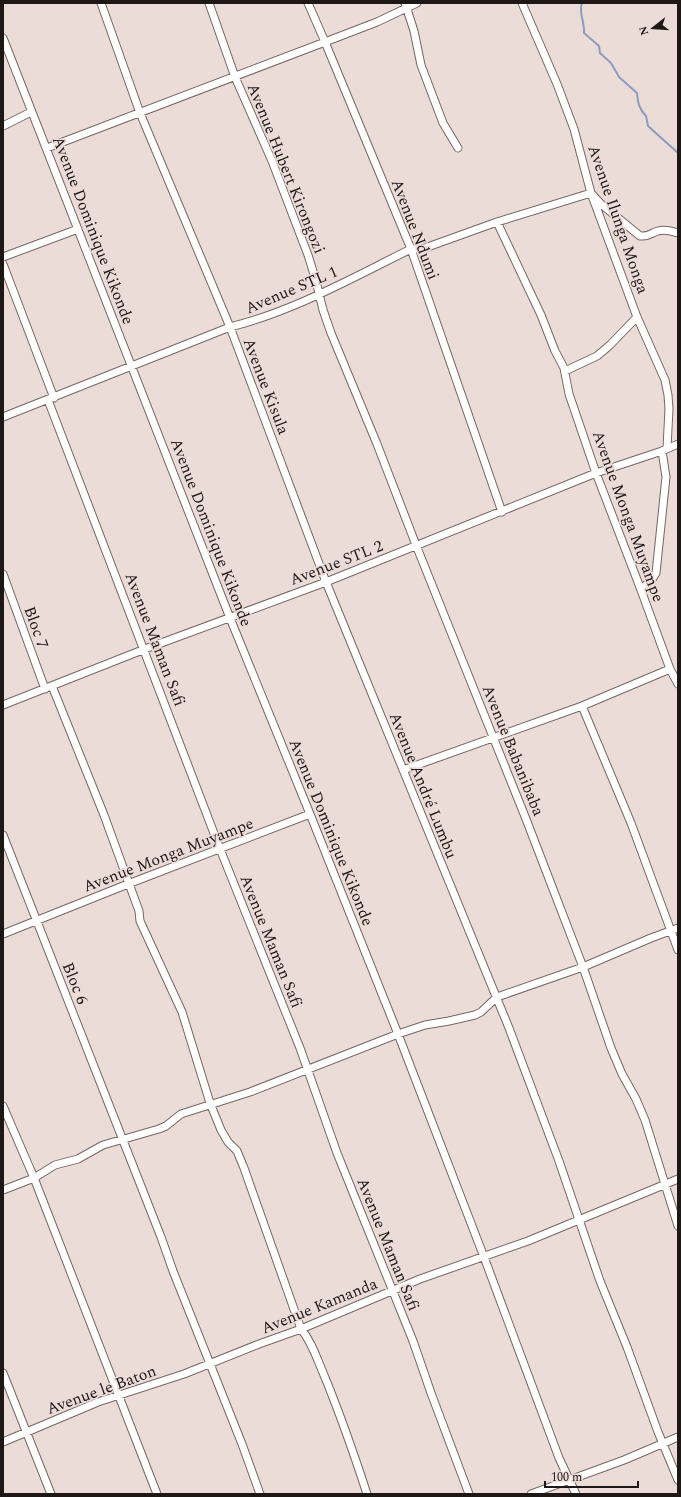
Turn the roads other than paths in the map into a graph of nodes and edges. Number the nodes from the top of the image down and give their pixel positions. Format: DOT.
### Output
graph roads {
  1 [pos="101,3"];
  2 [pos="209,3"];
  3 [pos="308,3"];
  4 [pos="418,3"];
  5 [pos="522,3"];
  6 [pos="406,6"];
  7 [pos="3,38"];
  8 [pos="325,42"];
  9 [pos="235,77"];
  10 [pos="31,112"];
  11 [pos="140,113"];
  12 [pos="3,126"];
  13 [pos="47,148"];
  14 [pos="458,148"];
  15 [pos="592,193"];
  16 [pos="497,222"];
  17 [pos="78,229"];
  18 [pos="678,233"];
  19 [pos="411,249"];
  20 [pos="3,257"];
  21 [pos="3,264"];
  22 [pos="319,295"];
  23 [pos="632,304"];
  24 [pos="637,318"];
  25 [pos="630,324"];
  26 [pos="230,327"];
  27 [pos="132,366"];
  28 [pos="565,371"];
  29 [pos="51,399"];
  30 [pos="3,418"];
  31 [pos="678,444"];
  32 [pos="665,450"];
  33 [pos="596,473"];
  34 [pos="502,512"];
  35 [pos="416,546"];
  36 [pos="3,574"];
  37 [pos="326,582"];
  38 [pos="641,590"];
  39 [pos="230,618"];
  40 [pos="145,649"];
  41 [pos="670,670"];
  42 [pos="676,676"];
  43 [pos="678,684"];
  44 [pos="48,688"];
  45 [pos="3,706"];
  46 [pos="582,706"];
  47 [pos="494,738"];
  48 [pos="403,770"];
  49 [pos="310,814"];
  50 [pos="3,835"];
  51 [pos="220,849"];
  52 [pos="128,884"];
  53 [pos="36,921"];
  54 [pos="678,928"];
  55 [pos="670,930"];
  56 [pos="3,934"];
  57 [pos="678,950"];
  58 [pos="583,966"];
  59 [pos="497,998"];
  60 [pos="398,1034"];
  61 [pos="308,1070"];
  62 [pos="210,1103"];
  63 [pos="3,1106"];
  64 [pos="123,1140"];
  65 [pos="34,1178"];
  66 [pos="678,1180"];
  67 [pos="665,1185"];
  68 [pos="3,1190"];
  69 [pos="579,1220"];
  70 [pos="678,1226"];
  71 [pos="484,1257"];
  72 [pos="392,1290"];
  73 [pos="301,1329"];
  74 [pos="210,1363"];
  75 [pos="3,1373"];
  76 [pos="119,1395"];
  77 [pos="28,1433"];
  78 [pos="678,1437"];
  79 [pos="3,1442"];
  80 [pos="662,1443"];
  81 [pos="570,1480"];
  82 [pos="678,1480"];
  83 [pos="51,1494"];
  84 [pos="156,1494"];
  85 [pos="260,1494"];
  86 [pos="367,1494"];
  87 [pos="469,1494"];
  88 [pos="531,1494"];
  89 [pos="576,1494"];
  1 -- 11 [label="street, Avenue Kisula"];
  2 -- 9 [label="street, Avenue Hubert Kirongozi"];
  3 -- 8 [label="street, Avenue Ndumi"];
  4 -- 6 [label="street"];
  5 -- 15 [label="street, Avenue Ilunga Monga"];
  6 -- 8 [label="street"];
  6 -- 14 [label="street"];
  7 -- 10 [label="street, Avenue Dominique Kikonde"];
  8 -- 9 [label="street"];
  8 -- 19 [label="street, Avenue Ndumi"];
  9 -- 11 [label="street"];
  9 -- 22 [label="street, Avenue Hubert Kirongozi"];
  10 -- 12 [label="street"];
  10 -- 13 [label="street, Avenue Dominique Kikonde"];
  11 -- 13 [label="street"];
  11 -- 26 [label="street, Avenue Kisula"];
  13 -- 17 [label="street, Avenue Dominique Kikonde"];
  15 -- 16 [label="street, Avenue STL 1"];
  15 -- 18 [label="street"];
  15 -- 23 [label="street, Avenue Ilunga Monga"];
  16 -- 19 [label="street, Avenue STL 1"];
  16 -- 28 [label="street, Avenue Monga Muyampe"];
  17 -- 20 [label="street"];
  17 -- 27 [label="street, Avenue Dominique Kikonde"];
  19 -- 22 [label="street, Avenue STL 1"];
  19 -- 34 [label="street, Avenue Ndumi"];
  21 -- 29 [label="street, Avenue Maman Safi"];
  22 -- 26 [label="street, Avenue STL 1"];
  22 -- 35 [label="street, Avenue Hubert Kirongozi"];
  23 -- 24 [label="street, Avenue Ilunga Monga"];
  23 -- 25 [label="street"];
  24 -- 25 [label="street"];
  24 -- 32 [label="street, Avenue Ilunga Monga"];
  25 -- 28 [label="street"];
  26 -- 27 [label="street, Avenue STL 1"];
  26 -- 37 [label="street, Avenue Kisula"];
  27 -- 29 [label="street, Avenue STL 1"];
  27 -- 39 [label="street, Avenue Dominique Kikonde"];
  28 -- 33 [label="street, Avenue Monga Muyampe"];
  29 -- 30 [label="street, Avenue STL 1"];
  29 -- 40 [label="street, Avenue Maman Safi"];
  31 -- 32 [label="street, Avenue STL 2"];
  32 -- 33 [label="street, Avenue STL 2"];
  32 -- 38 [label="street, Avenue Ilunga Monga"];
  33 -- 34 [label="street, Avenue STL 2"];
  33 -- 38 [label="street, Avenue Monga Muyampe"];
  34 -- 35 [label="street, Avenue STL 2"];
  35 -- 37 [label="street, Avenue STL 2"];
  35 -- 47 [label="street, Avenue Babanibaba"];
  36 -- 44 [label="street, Bloc 7"];
  37 -- 39 [label="street, Avenue STL 2"];
  37 -- 48 [label="street, Avenue André Lumbu"];
  38 -- 41 [label="street, Avenue Monga Muyampe"];
  39 -- 40 [label="street, Avenue STL 2"];
  39 -- 49 [label="street, Avenue Dominique Kikonde"];
  40 -- 44 [label="street, Avenue STL 2"];
  40 -- 51 [label="street, Avenue Maman Safi"];
  41 -- 42 [label="street"];
  41 -- 46 [label="street"];
  42 -- 43 [label="street"];
  44 -- 45 [label="street, Avenue STL 2"];
  44 -- 52 [label="street, Bloc 7"];
  46 -- 47 [label="street"];
  46 -- 55 [label="street"];
  47 -- 48 [label="street"];
  47 -- 58 [label="street, Avenue Babanibaba"];
  48 -- 59 [label="street, Avenue André Lumbu"];
  49 -- 51 [label="street, Avenue Monga Muyampe"];
  49 -- 60 [label="street, Avenue Dominique Kikonde"];
  50 -- 53 [label="street, Bloc 6"];
  51 -- 52 [label="street, Avenue Monga Muyampe"];
  51 -- 61 [label="street, Avenue Maman Safi"];
  52 -- 53 [label="street, Avenue Monga Muyampe"];
  52 -- 62 [label="street, Bloc 7"];
  53 -- 56 [label="street, Avenue Monga Muyampe"];
  53 -- 64 [label="street, Bloc 6"];
  54 -- 55 [label="street"];
  55 -- 57 [label="street"];
  55 -- 58 [label="street"];
  58 -- 59 [label="street"];
  58 -- 67 [label="street, Avenue Babanibaba"];
  59 -- 60 [label="street"];
  59 -- 69 [label="street, Avenue André Lumbu"];
  60 -- 61 [label="street"];
  60 -- 71 [label="street, Avenue Dominique Kikonde"];
  61 -- 62 [label="street"];
  61 -- 72 [label="street, Avenue Maman Safi"];
  62 -- 64 [label="street"];
  62 -- 73 [label="street, Bloc 7"];
  63 -- 65 [label="street"];
  64 -- 65 [label="street"];
  64 -- 74 [label="street, Bloc 6"];
  65 -- 68 [label="street"];
  65 -- 76 [label="street"];
  66 -- 67 [label="street"];
  67 -- 69 [label="street"];
  67 -- 70 [label="street, Avenue Babanibaba"];
  69 -- 71 [label="street"];
  69 -- 80 [label="street, Avenue André Lumbu"];
  71 -- 72 [label="street, Avenue Kamanda"];
  71 -- 81 [label="street, Avenue Dominique Kikonde"];
  72 -- 73 [label="street, Avenue Kamanda"];
  72 -- 87 [label="street, Avenue Maman Safi"];
  73 -- 74 [label="street, Avenue Kamanda"];
  73 -- 86 [label="street, Bloc 7"];
  74 -- 76 [label="street, Avenue le Baton"];
  74 -- 85 [label="street, Bloc 6"];
  75 -- 77 [label="street"];
  76 -- 77 [label="street, Avenue le Baton"];
  76 -- 84 [label="street"];
  77 -- 79 [label="street, Avenue le Baton"];
  77 -- 83 [label="street"];
  78 -- 80 [label="street"];
  80 -- 81 [label="street"];
  80 -- 82 [label="street, Avenue André Lumbu"];
  81 -- 88 [label="street"];
  81 -- 89 [label="street, Avenue Dominique Kikonde"];
}
